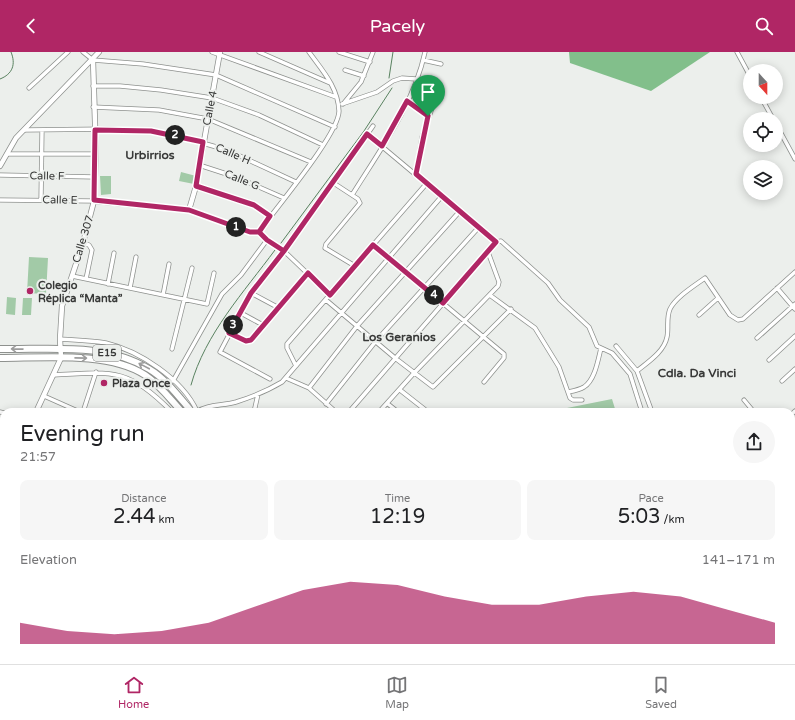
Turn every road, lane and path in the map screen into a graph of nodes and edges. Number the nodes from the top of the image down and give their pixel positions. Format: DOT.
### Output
graph roads {
  1 [pos="68,52"];
  2 [pos="83,52"];
  3 [pos="98,52"];
  4 [pos="212,52"];
  5 [pos="259,52"];
  6 [pos="309,52"];
  7 [pos="339,52"];
  8 [pos="374,52"];
  9 [pos="425,52"];
  10 [pos="737,52"];
  11 [pos="220,53"];
  12 [pos="92,60"];
  13 [pos="423,60"];
  14 [pos="370,62"];
  15 [pos="441,64"];
  16 [pos="744,64"];
  17 [pos="345,70"];
  18 [pos="216,75"];
  19 [pos="364,76"];
  20 [pos="416,80"];
  21 [pos="331,83"];
  22 [pos="93,86"];
  23 [pos="29,88"];
  24 [pos="336,97"];
  25 [pos="212,98"];
  26 [pos="407,101"];
  27 [pos="340,105"];
  28 [pos="93,107"];
  29 [pos="428,116"];
  30 [pos="208,120"];
  31 [pos="373,126"];
  32 [pos="334,127"];
  33 [pos="24,130"];
  34 [pos="42,130"];
  35 [pos="95,130"];
  36 [pos="367,134"];
  37 [pos="783,137"];
  38 [pos="203,142"];
  39 [pos="323,145"];
  40 [pos="382,146"];
  41 [pos="7,154"];
  42 [pos="41,154"];
  43 [pos="96,154"];
  44 [pos="795,159"];
  45 [pos="311,162"];
  46 [pos="199,165"];
  47 [pos="0,166"];
  48 [pos="416,174"];
  49 [pos="0,175"];
  50 [pos="41,176"];
  51 [pos="95,177"];
  52 [pos="296,182"];
  53 [pos="332,182"];
  54 [pos="427,183"];
  55 [pos="196,186"];
  56 [pos="352,195"];
  57 [pos="442,196"];
  58 [pos="284,198"];
  59 [pos="0,200"];
  60 [pos="41,200"];
  61 [pos="94,200"];
  62 [pos="189,210"];
  63 [pos="460,211"];
  64 [pos="270,216"];
  65 [pos="479,227"];
  66 [pos="259,232"];
  67 [pos="267,240"];
  68 [pos="496,242"];
  69 [pos="83,243"];
  70 [pos="373,245"];
  71 [pos="284,251"];
  72 [pos="488,252"];
  73 [pos="114,253"];
  74 [pos="136,257"];
  75 [pos="388,258"];
  76 [pos="169,264"];
  77 [pos="355,266"];
  78 [pos="192,268"];
  79 [pos="405,272"];
  80 [pos="795,272"];
  81 [pos="214,273"];
  82 [pos="308,273"];
  83 [pos="72,276"];
  84 [pos="86,279"];
  85 [pos="108,284"];
  86 [pos="424,287"];
  87 [pos="130,288"];
  88 [pos="777,288"];
  89 [pos="251,293"];
  90 [pos="163,295"];
  91 [pos="330,295"];
  92 [pos="491,296"];
  93 [pos="718,298"];
  94 [pos="185,299"];
  95 [pos="326,300"];
  96 [pos="443,303"];
  97 [pos="794,306"];
  98 [pos="279,308"];
  99 [pos="511,309"];
  100 [pos="239,312"];
  101 [pos="342,312"];
  102 [pos="699,315"];
  103 [pos="466,321"];
  104 [pos="263,325"];
  105 [pos="357,326"];
  106 [pos="229,333"];
  107 [pos="484,336"];
  108 [pos="795,336"];
  109 [pos="756,338"];
  110 [pos="60,339"];
  111 [pos="376,341"];
  112 [pos="616,346"];
  113 [pos="601,348"];
  114 [pos="0,349"];
  115 [pos="172,349"];
  116 [pos="60,350"];
  117 [pos="0,358"];
  118 [pos="61,358"];
  119 [pos="395,358"];
  120 [pos="769,360"];
  121 [pos="296,366"];
  122 [pos="795,369"];
  123 [pos="637,371"];
  124 [pos="96,372"];
  125 [pos="414,373"];
  126 [pos="54,375"];
  127 [pos="286,378"];
  128 [pos="270,379"];
  129 [pos="173,381"];
  130 [pos="782,381"];
  131 [pos="484,382"];
  132 [pos="309,388"];
  133 [pos="400,390"];
  134 [pos="568,392"];
  135 [pos="258,394"];
  136 [pos="44,396"];
  137 [pos="582,400"];
  138 [pos="744,400"];
  139 [pos="326,404"];
  140 [pos="388,404"];
  141 [pos="38,408"];
  142 [pos="71,408"];
  143 [pos="84,408"];
  144 [pos="171,408"];
  145 [pos="172,408"];
  146 [pos="191,408"];
  147 [pos="193,408"];
  148 [pos="202,408"];
  149 [pos="255,408"];
  150 [pos="331,408"];
  151 [pos="352,408"];
  152 [pos="384,408"];
  153 [pos="393,408"];
  154 [pos="423,408"];
  155 [pos="641,408"];
  156 [pos="651,408"];
  157 [pos="751,408"];
  1 -- 23 [label="street"];
  2 -- 12 [label="street"];
  3 -- 12 [label="street"];
  4 -- 11 [label="street"];
  5 -- 21 [label="street"];
  6 -- 21 [label="street"];
  7 -- 14 [label="street"];
  8 -- 14 [label="street"];
  9 -- 13 [label="street"];
  10 -- 16 [label="street"];
  11 -- 18 [label="street, Calle 4"];
  11 -- 24 [label="street"];
  12 -- 18 [label="street"];
  12 -- 22 [label="street, Calle 307"];
  12 -- 33 [label="street"];
  13 -- 15 [label="street"];
  13 -- 20 [label="street"];
  14 -- 19 [label="street"];
  17 -- 19 [label="street"];
  18 -- 25 [label="street, Calle 4"];
  18 -- 32 [label="street"];
  19 -- 27 [label="street"];
  20 -- 26 [label="street"];
  20 -- 27 [label="street"];
  20 -- 29 [label="street"];
  21 -- 24 [label="street"];
  22 -- 25 [label="street"];
  22 -- 28 [label="street, Calle 307"];
  24 -- 27 [label="street"];
  25 -- 30 [label="street, Calle 4"];
  25 -- 39 [label="street"];
  26 -- 29 [label="street"];
  26 -- 40 [label="street"];
  27 -- 32 [label="street"];
  28 -- 30 [label="street"];
  28 -- 35 [label="street, Calle 307"];
  29 -- 48 [label="street"];
  30 -- 38 [label="street, Calle 4"];
  30 -- 45 [label="street"];
  31 -- 36 [label="street"];
  32 -- 39 [label="street"];
  33 -- 34 [label="street, Calle H"];
  33 -- 41 [label="street"];
  34 -- 35 [label="street, Calle H"];
  34 -- 42 [label="street"];
  35 -- 38 [label="street, Calle H"];
  35 -- 43 [label="street, Calle 307"];
  36 -- 40 [label="street"];
  36 -- 53 [label="street"];
  37 -- 44 [label="street"];
  38 -- 46 [label="street, Calle 4"];
  38 -- 52 [label="street, Calle H"];
  39 -- 45 [label="street"];
  40 -- 48 [label="street"];
  40 -- 56 [label="street"];
  41 -- 42 [label="street"];
  41 -- 47 [label="street"];
  42 -- 43 [label="street"];
  42 -- 50 [label="street"];
  43 -- 51 [label="street, Calle 307"];
  45 -- 52 [label="street"];
  46 -- 55 [label="street, Calle 4"];
  46 -- 58 [label="street, Calle G"];
  48 -- 54 [label="street"];
  49 -- 50 [label="street, Calle F"];
  50 -- 51 [label="street, Calle F"];
  50 -- 60 [label="street"];
  51 -- 61 [label="street, Calle 307"];
  52 -- 58 [label="street"];
  53 -- 56 [label="street"];
  53 -- 71 [label="street"];
  54 -- 57 [label="street"];
  54 -- 70 [label="street"];
  55 -- 62 [label="street, Calle 4"];
  55 -- 64 [label="street"];
  56 -- 77 [label="street"];
  57 -- 63 [label="street"];
  57 -- 75 [label="street"];
  58 -- 64 [label="street"];
  59 -- 60 [label="street, Calle E"];
  60 -- 61 [label="street, Calle E"];
  61 -- 62 [label="street, Calle E"];
  61 -- 69 [label="street, Calle 307"];
  62 -- 66 [label="street, Calle E"];
  63 -- 65 [label="street"];
  63 -- 79 [label="street"];
  64 -- 66 [label="street"];
  65 -- 68 [label="street"];
  65 -- 86 [label="street"];
  66 -- 67 [label="street"];
  67 -- 71 [label="street"];
  67 -- 129 [label="street"];
  68 -- 72 [label="street"];
  68 -- 113 [label="street"];
  69 -- 83 [label="street, Calle 307"];
  69 -- 84 [label="street"];
  70 -- 75 [label="street"];
  70 -- 77 [label="street"];
  71 -- 82 [label="street"];
  71 -- 89 [label="street"];
  72 -- 92 [label="street"];
  72 -- 96 [label="street"];
  73 -- 85 [label="street"];
  74 -- 87 [label="street"];
  75 -- 79 [label="street"];
  75 -- 101 [label="street"];
  76 -- 90 [label="street"];
  77 -- 91 [label="street"];
  78 -- 94 [label="street"];
  79 -- 86 [label="street"];
  79 -- 105 [label="street"];
  80 -- 88 [label="street"];
  81 -- 94 [label="street"];
  82 -- 91 [label="street"];
  82 -- 98 [label="street"];
  83 -- 84 [label="street"];
  83 -- 110 [label="street, Calle 307"];
  84 -- 85 [label="street"];
  85 -- 87 [label="street"];
  86 -- 96 [label="street"];
  86 -- 111 [label="street"];
  87 -- 90 [label="street"];
  88 -- 93 [label="street"];
  88 -- 97 [label="street"];
  89 -- 98 [label="street"];
  89 -- 100 [label="street"];
  90 -- 94 [label="street"];
  91 -- 95 [label="street"];
  92 -- 99 [label="street"];
  92 -- 103 [label="street"];
  93 -- 102 [label="street"];
  93 -- 123 [label="street"];
  94 -- 115 [label="street"];
  95 -- 101 [label="street"];
  95 -- 121 [label="street"];
  96 -- 103 [label="street"];
  96 -- 119 [label="street"];
  97 -- 109 [label="street"];
  98 -- 104 [label="street"];
  99 -- 107 [label="street"];
  99 -- 134 [label="street"];
  100 -- 104 [label="street"];
  100 -- 106 [label="street"];
  101 -- 105 [label="street"];
  101 -- 121 [label="street"];
  103 -- 107 [label="street"];
  103 -- 125 [label="street"];
  104 -- 106 [label="street"];
  105 -- 111 [label="street"];
  105 -- 132 [label="street"];
  106 -- 128 [label="street"];
  107 -- 125 [label="street"];
  107 -- 131 [label="street"];
  108 -- 120 [label="street"];
  110 -- 116 [label="street, Calle 307"];
  110 -- 129 [label="street"];
  111 -- 119 [label="street"];
  111 -- 139 [label="street"];
  112 -- 123 [label="street"];
  113 -- 134 [label="street"];
  113 -- 155 [label="street"];
  116 -- 114 [label="highway, E15, one-way"];
  116 -- 118 [label="street, Calle 307"];
  146 -- 116 [label="highway, E15, one-way"];
  117 -- 118 [label="highway, E15"];
  118 -- 126 [label="street, Calle 307"];
  118 -- 145 [label="highway, E15, one-way"];
  119 -- 125 [label="street"];
  119 -- 151 [label="street"];
  121 -- 127 [label="street"];
  122 -- 130 [label="street"];
  123 -- 156 [label="street"];
  124 -- 126 [label="street"];
  124 -- 143 [label="street"];
  124 -- 144 [label="street"];
  125 -- 133 [label="street"];
  126 -- 136 [label="street, Calle 307"];
  127 -- 132 [label="street"];
  127 -- 135 [label="street"];
  129 -- 147 [label="street"];
  132 -- 139 [label="street"];
  133 -- 140 [label="street"];
  133 -- 154 [label="street"];
  134 -- 137 [label="street"];
  135 -- 148 [label="street"];
  135 -- 149 [label="street"];
  136 -- 141 [label="street, Calle 307"];
  136 -- 142 [label="street"];
  138 -- 157 [label="street"];
  139 -- 150 [label="street"];
  140 -- 152 [label="street"];
  140 -- 153 [label="street"];
}
